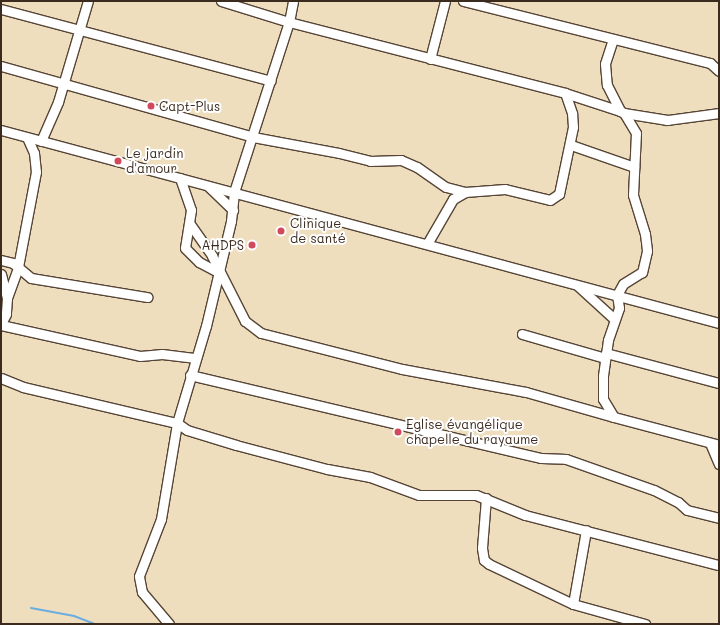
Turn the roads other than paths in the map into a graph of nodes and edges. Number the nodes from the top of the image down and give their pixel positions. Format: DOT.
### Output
graph roads {
  1 [pos="88,1"];
  2 [pos="221,1"];
  3 [pos="293,1"];
  4 [pos="445,1"];
  5 [pos="462,1"];
  6 [pos="1,9"];
  7 [pos="289,22"];
  8 [pos="80,30"];
  9 [pos="613,38"];
  10 [pos="430,59"];
  11 [pos="1,66"];
  12 [pos="719,71"];
  13 [pos="270,81"];
  14 [pos="64,83"];
  15 [pos="565,93"];
  16 [pos="622,112"];
  17 [pos="719,113"];
  18 [pos="1,130"];
  19 [pos="28,137"];
  20 [pos="252,137"];
  21 [pos="41,141"];
  22 [pos="571,145"];
  23 [pos="634,166"];
  24 [pos="180,178"];
  25 [pos="207,185"];
  26 [pos="234,192"];
  27 [pos="465,192"];
  28 [pos="233,210"];
  29 [pos="190,224"];
  30 [pos="427,244"];
  31 [pos="1,260"];
  32 [pos="18,267"];
  33 [pos="218,270"];
  34 [pos="1,274"];
  35 [pos="575,284"];
  36 [pos="617,295"];
  37 [pos="147,297"];
  38 [pos="7,298"];
  39 [pos="613,318"];
  40 [pos="719,322"];
  41 [pos="1,324"];
  42 [pos="522,334"];
  43 [pos="606,356"];
  44 [pos="196,358"];
  45 [pos="190,375"];
  46 [pos="1,378"];
  47 [pos="719,383"];
  48 [pos="614,417"];
  49 [pos="177,423"];
  50 [pos="714,444"];
  51 [pos="719,464"];
  52 [pos="486,498"];
  53 [pos="719,518"];
  54 [pos="586,530"];
  55 [pos="719,565"];
  56 [pos="573,604"];
  57 [pos="169,624"];
  58 [pos="645,624"];
  1 -- 8 [label="street"];
  2 -- 7 [label="street"];
  3 -- 7 [label="street"];
  4 -- 10 [label="street"];
  5 -- 9 [label="street"];
  6 -- 8 [label="street"];
  7 -- 10 [label="street"];
  7 -- 13 [label="street"];
  8 -- 13 [label="street"];
  8 -- 14 [label="street"];
  9 -- 12 [label="street"];
  9 -- 16 [label="street"];
  10 -- 15 [label="street"];
  11 -- 14 [label="street"];
  13 -- 20 [label="street"];
  14 -- 20 [label="street"];
  14 -- 21 [label="street"];
  15 -- 16 [label="street"];
  15 -- 22 [label="street"];
  16 -- 17 [label="street"];
  16 -- 23 [label="street"];
  18 -- 19 [label="street"];
  19 -- 21 [label="street"];
  19 -- 32 [label="street"];
  20 -- 26 [label="street"];
  20 -- 27 [label="street"];
  21 -- 24 [label="street"];
  22 -- 23 [label="street"];
  22 -- 27 [label="street"];
  23 -- 36 [label="street"];
  24 -- 25 [label="street"];
  24 -- 29 [label="street"];
  25 -- 26 [label="street"];
  25 -- 28 [label="street"];
  26 -- 28 [label="street"];
  26 -- 30 [label="street"];
  27 -- 30 [label="street"];
  28 -- 33 [label="street"];
  29 -- 33 [label="street"];
  29 -- 33 [label="street"];
  30 -- 35 [label="street"];
  31 -- 32 [label="street"];
  32 -- 37 [label="street"];
  32 -- 38 [label="street"];
  33 -- 44 [label="street"];
  33 -- 48 [label="street"];
  34 -- 38 [label="street"];
  35 -- 36 [label="street"];
  35 -- 39 [label="street"];
  36 -- 39 [label="street"];
  36 -- 40 [label="street"];
  38 -- 41 [label="street"];
  39 -- 43 [label="street"];
  41 -- 44 [label="street"];
  42 -- 43 [label="street"];
  43 -- 47 [label="street"];
  43 -- 48 [label="street"];
  44 -- 45 [label="street"];
  45 -- 49 [label="street"];
  45 -- 53 [label="street"];
  46 -- 49 [label="street"];
  48 -- 50 [label="street"];
  49 -- 52 [label="street"];
  49 -- 57 [label="street"];
  50 -- 51 [label="street"];
  52 -- 54 [label="street"];
  52 -- 56 [label="street"];
  54 -- 55 [label="street"];
  54 -- 56 [label="street"];
  56 -- 58 [label="street"];
}
